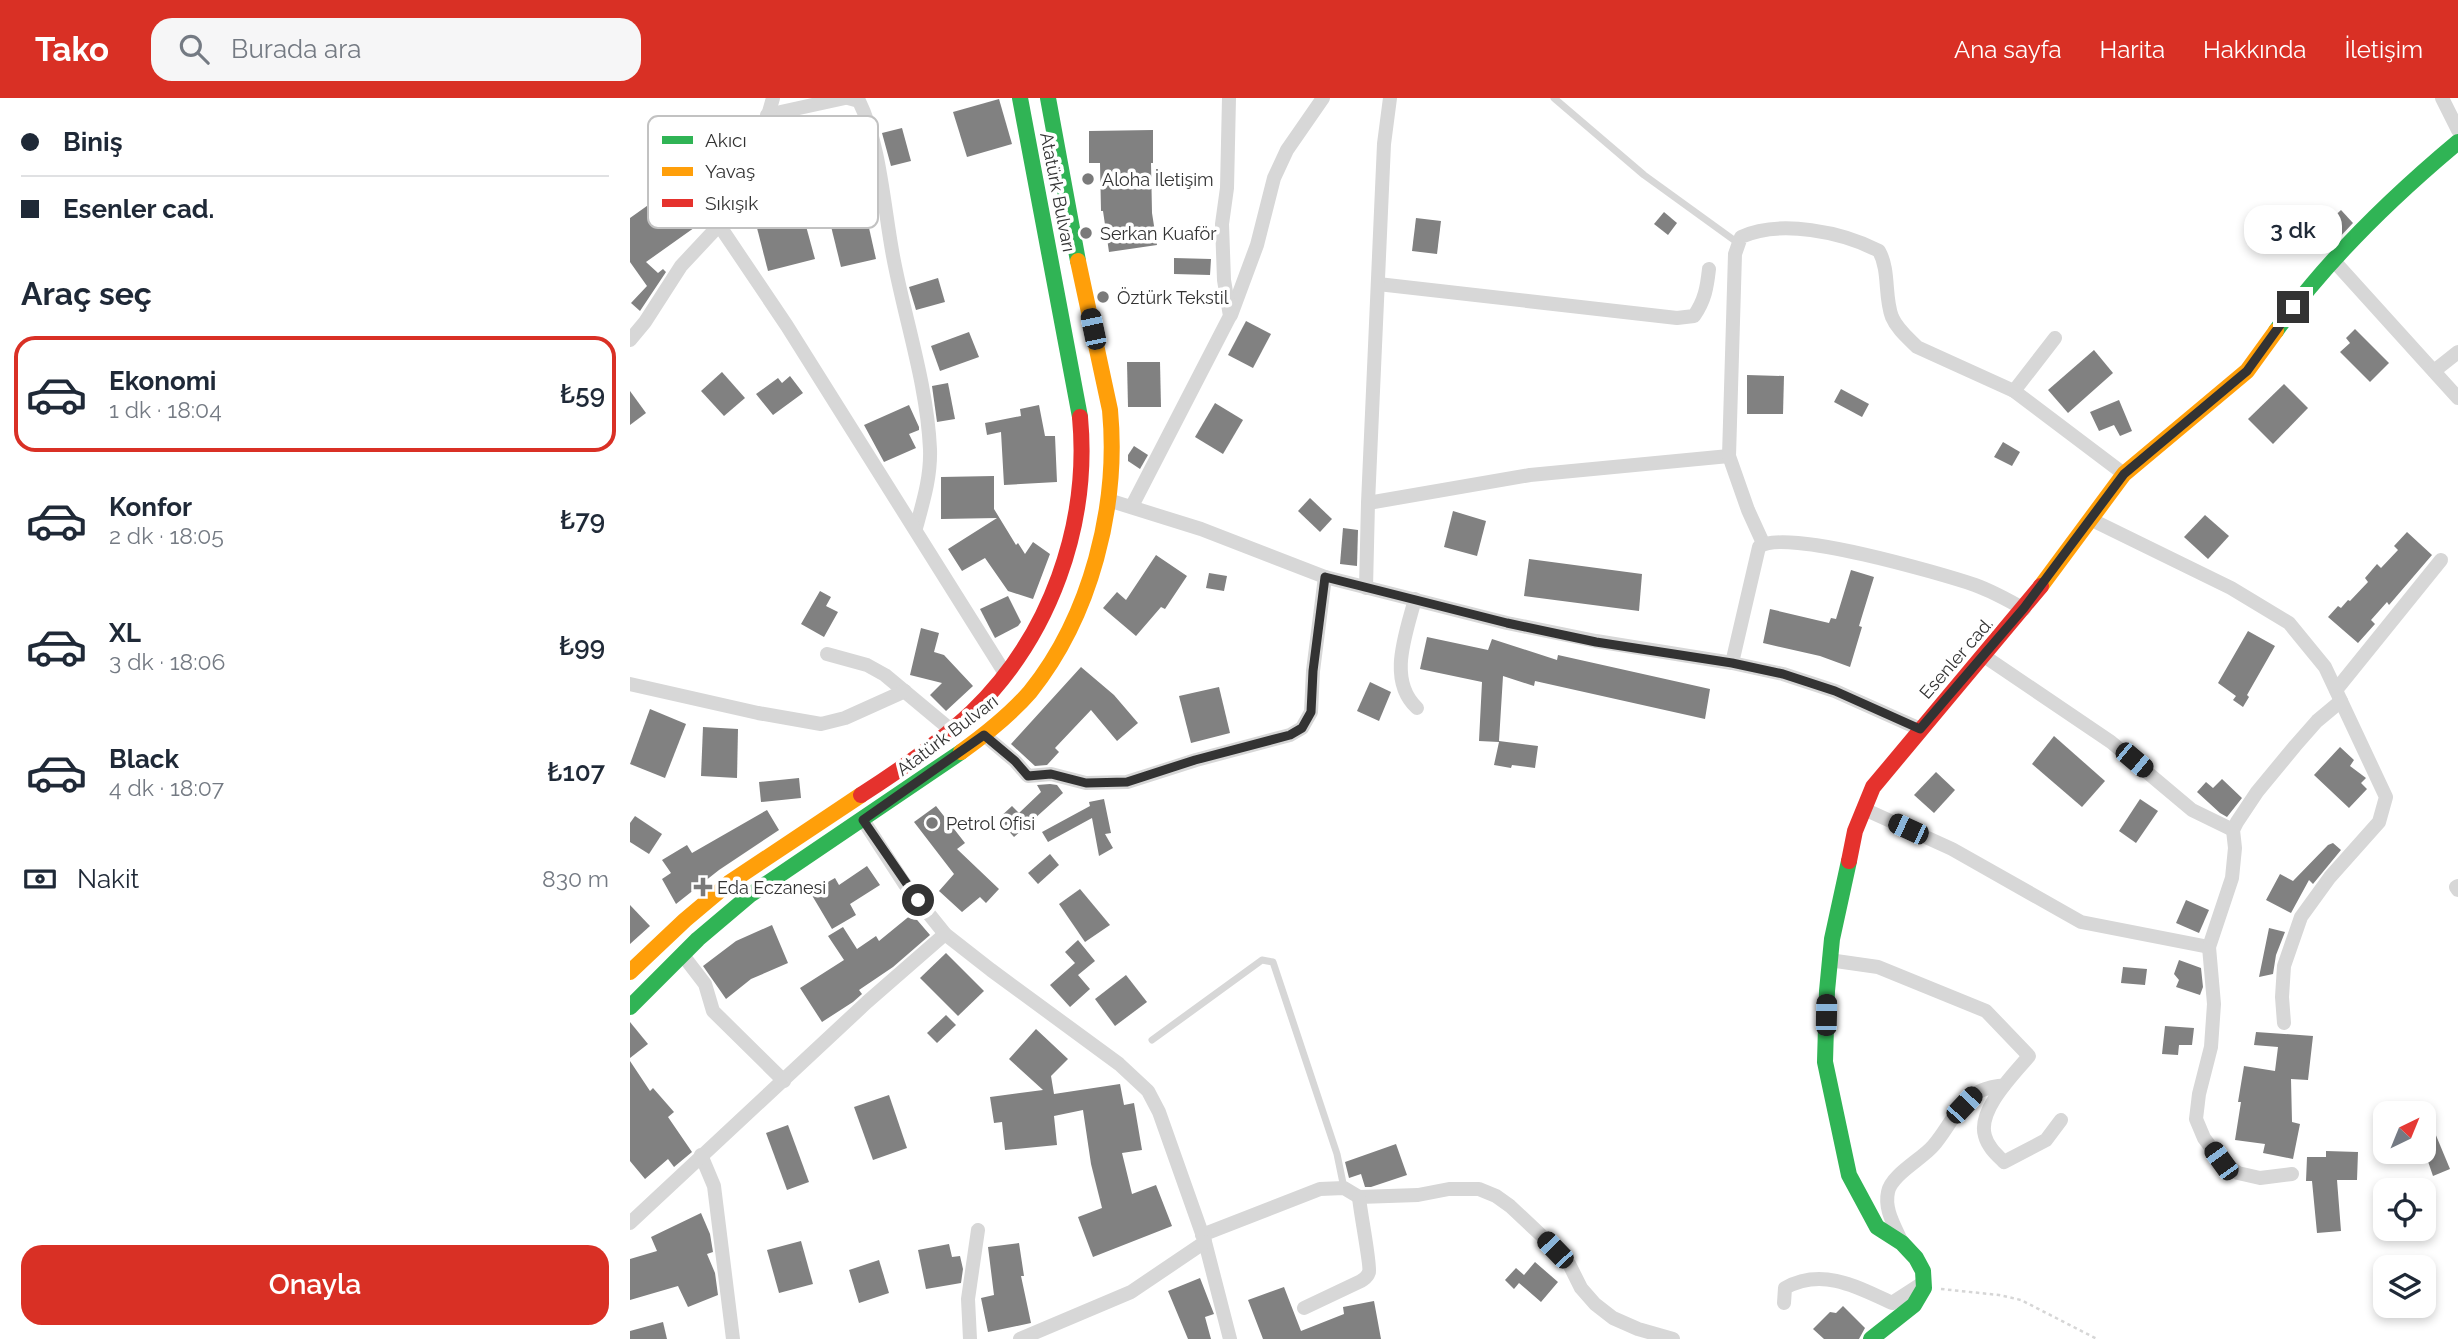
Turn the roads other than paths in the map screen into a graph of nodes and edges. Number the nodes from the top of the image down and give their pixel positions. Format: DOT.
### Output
graph roads {
  1 [pos="773,98"];
  2 [pos="847,98"];
  3 [pos="1020,98"];
  4 [pos="1048,98"];
  5 [pos="1230,98"];
  6 [pos="1323,98"];
  7 [pos="1390,98"];
  8 [pos="1554,98"];
  9 [pos="2442,98"];
  10 [pos="767,115"];
  11 [pos="866,116"];
  12 [pos="2458,130"];
  13 [pos="2458,142"];
  14 [pos="878,170"];
  15 [pos="716,228"];
  16 [pos="721,228"];
  17 [pos="1738,243"];
  18 [pos="2334,261"];
  19 [pos="1709,269"];
  20 [pos="1378,284"];
  21 [pos="1230,316"];
  22 [pos="2055,338"];
  23 [pos="630,340"];
  24 [pos="2458,352"];
  25 [pos="2434,372"];
  26 [pos="2014,391"];
  27 [pos="2458,398"];
  28 [pos="1729,456"];
  29 [pos="2124,474"];
  30 [pos="1108,500"];
  31 [pos="1368,503"];
  32 [pos="1132,506"];
  33 [pos="2090,519"];
  34 [pos="916,528"];
  35 [pos="1763,543"];
  36 [pos="2441,560"];
  37 [pos="1325,577"];
  38 [pos="1366,588"];
  39 [pos="1415,599"];
  40 [pos="2024,608"];
  41 [pos="827,654"];
  42 [pos="1984,656"];
  43 [pos="1732,663"];
  44 [pos="1006,675"];
  45 [pos="630,684"];
  46 [pos="905,691"];
  47 [pos="2339,695"];
  48 [pos="1417,708"];
  49 [pos="1920,729"];
  50 [pos="951,730"];
  51 [pos="984,735"];
  52 [pos="865,791"];
  53 [pos="878,809"];
  54 [pos="1864,809"];
  55 [pos="863,820"];
  56 [pos="2233,830"];
  57 [pos="945,933"];
  58 [pos="2209,947"];
  59 [pos="682,954"];
  60 [pos="1829,960"];
  61 [pos="630,972"];
  62 [pos="630,1007"];
  63 [pos="2284,1023"];
  64 [pos="1152,1040"];
  65 [pos="784,1081"];
  66 [pos="2004,1085"];
  67 [pos="2062,1120"];
  68 [pos="701,1155"];
  69 [pos="2292,1174"];
  70 [pos="1344,1188"];
  71 [pos="1359,1197"];
  72 [pos="630,1223"];
  73 [pos="978,1230"];
  74 [pos="1204,1239"];
  75 [pos="1902,1243"];
  76 [pos="1923,1286"];
  77 [pos="1784,1303"];
  78 [pos="1304,1307"];
  79 [pos="1044,1335"];
  80 [pos="733,1339"];
  81 [pos="970,1339"];
  82 [pos="1020,1339"];
  83 [pos="1230,1339"];
  84 [pos="1673,1339"];
  85 [pos="1871,1339"];
  1 -- 10 [label="street"];
  2 -- 10 [label="street"];
  2 -- 11 [label="street"];
  3 -- 44 [label="main road, Atatürk Bulvarı"];
  4 -- 30 [label="main road, Atatürk Bulvarı"];
  5 -- 21 [label="street"];
  6 -- 21 [label="street"];
  7 -- 20 [label="street"];
  8 -- 17 [label="lane"];
  9 -- 12 [label="street"];
  13 -- 18 [label="main road, Esenler cad."];
  14 -- 34 [label="street"];
  15 -- 23 [label="street"];
  16 -- 34 [label="street"];
  17 -- 26 [label="street"];
  17 -- 28 [label="street"];
  18 -- 25 [label="street"];
  18 -- 29 [label="main road, Esenler cad."];
  19 -- 20 [label="street"];
  20 -- 31 [label="street"];
  21 -- 32 [label="street"];
  22 -- 26 [label="street"];
  24 -- 25 [label="street"];
  25 -- 27 [label="street"];
  26 -- 29 [label="street"];
  28 -- 31 [label="street"];
  28 -- 35 [label="street"];
  29 -- 33 [label="main road, Esenler cad."];
  30 -- 32 [label="street"];
  30 -- 51 [label="main road, Atatürk Bulvarı"];
  31 -- 38 [label="street"];
  32 -- 37 [label="street"];
  33 -- 40 [label="main road, Esenler cad."];
  33 -- 47 [label="street"];
  34 -- 44 [label="street"];
  35 -- 40 [label="street"];
  35 -- 43 [label="street"];
  36 -- 47 [label="street"];
  37 -- 38 [label="street"];
  37 -- 51 [label="street"];
  38 -- 39 [label="street"];
  39 -- 43 [label="street"];
  39 -- 48 [label="street"];
  40 -- 42 [label="main road, Esenler cad."];
  41 -- 46 [label="street"];
  42 -- 49 [label="main road, Esenler cad."];
  42 -- 56 [label="street"];
  43 -- 49 [label="street"];
  44 -- 50 [label="main road, Atatürk Bulvarı"];
  45 -- 46 [label="street"];
  46 -- 50 [label="street"];
  47 -- 56 [label="street"];
  47 -- 63 [label="street"];
  49 -- 54 [label="main road, Esenler cad."];
  50 -- 52 [label="main road, Atatürk Bulvarı"];
  51 -- 53 [label="main road, Atatürk Bulvarı"];
  52 -- 53 [label="main road"];
  52 -- 61 [label="main road, Atatürk Bulvarı"];
  53 -- 55 [label="main road, Atatürk Bulvarı"];
  54 -- 58 [label="street"];
  54 -- 60 [label="main road, Esenler cad."];
  55 -- 57 [label="street"];
  55 -- 59 [label="main road, Atatürk Bulvarı"];
  56 -- 58 [label="street"];
  57 -- 65 [label="street"];
  57 -- 74 [label="street"];
  58 -- 69 [label="street"];
  59 -- 62 [label="main road, Atatürk Bulvarı"];
  59 -- 65 [label="street"];
  60 -- 66 [label="street"];
  60 -- 75 [label="main road, Esenler cad."];
  64 -- 70 [label="lane"];
  65 -- 68 [label="street"];
  66 -- 67 [label="street"];
  66 -- 75 [label="street"];
  68 -- 72 [label="street"];
  68 -- 80 [label="street"];
  70 -- 71 [label="street"];
  70 -- 74 [label="street"];
  71 -- 78 [label="street"];
  71 -- 84 [label="street"];
  73 -- 81 [label="street"];
  74 -- 79 [label="street"];
  74 -- 83 [label="street"];
  75 -- 76 [label="main road, Esenler cad."];
  76 -- 77 [label="street"];
  76 -- 85 [label="main road"];
  79 -- 82 [label="street"];
}
